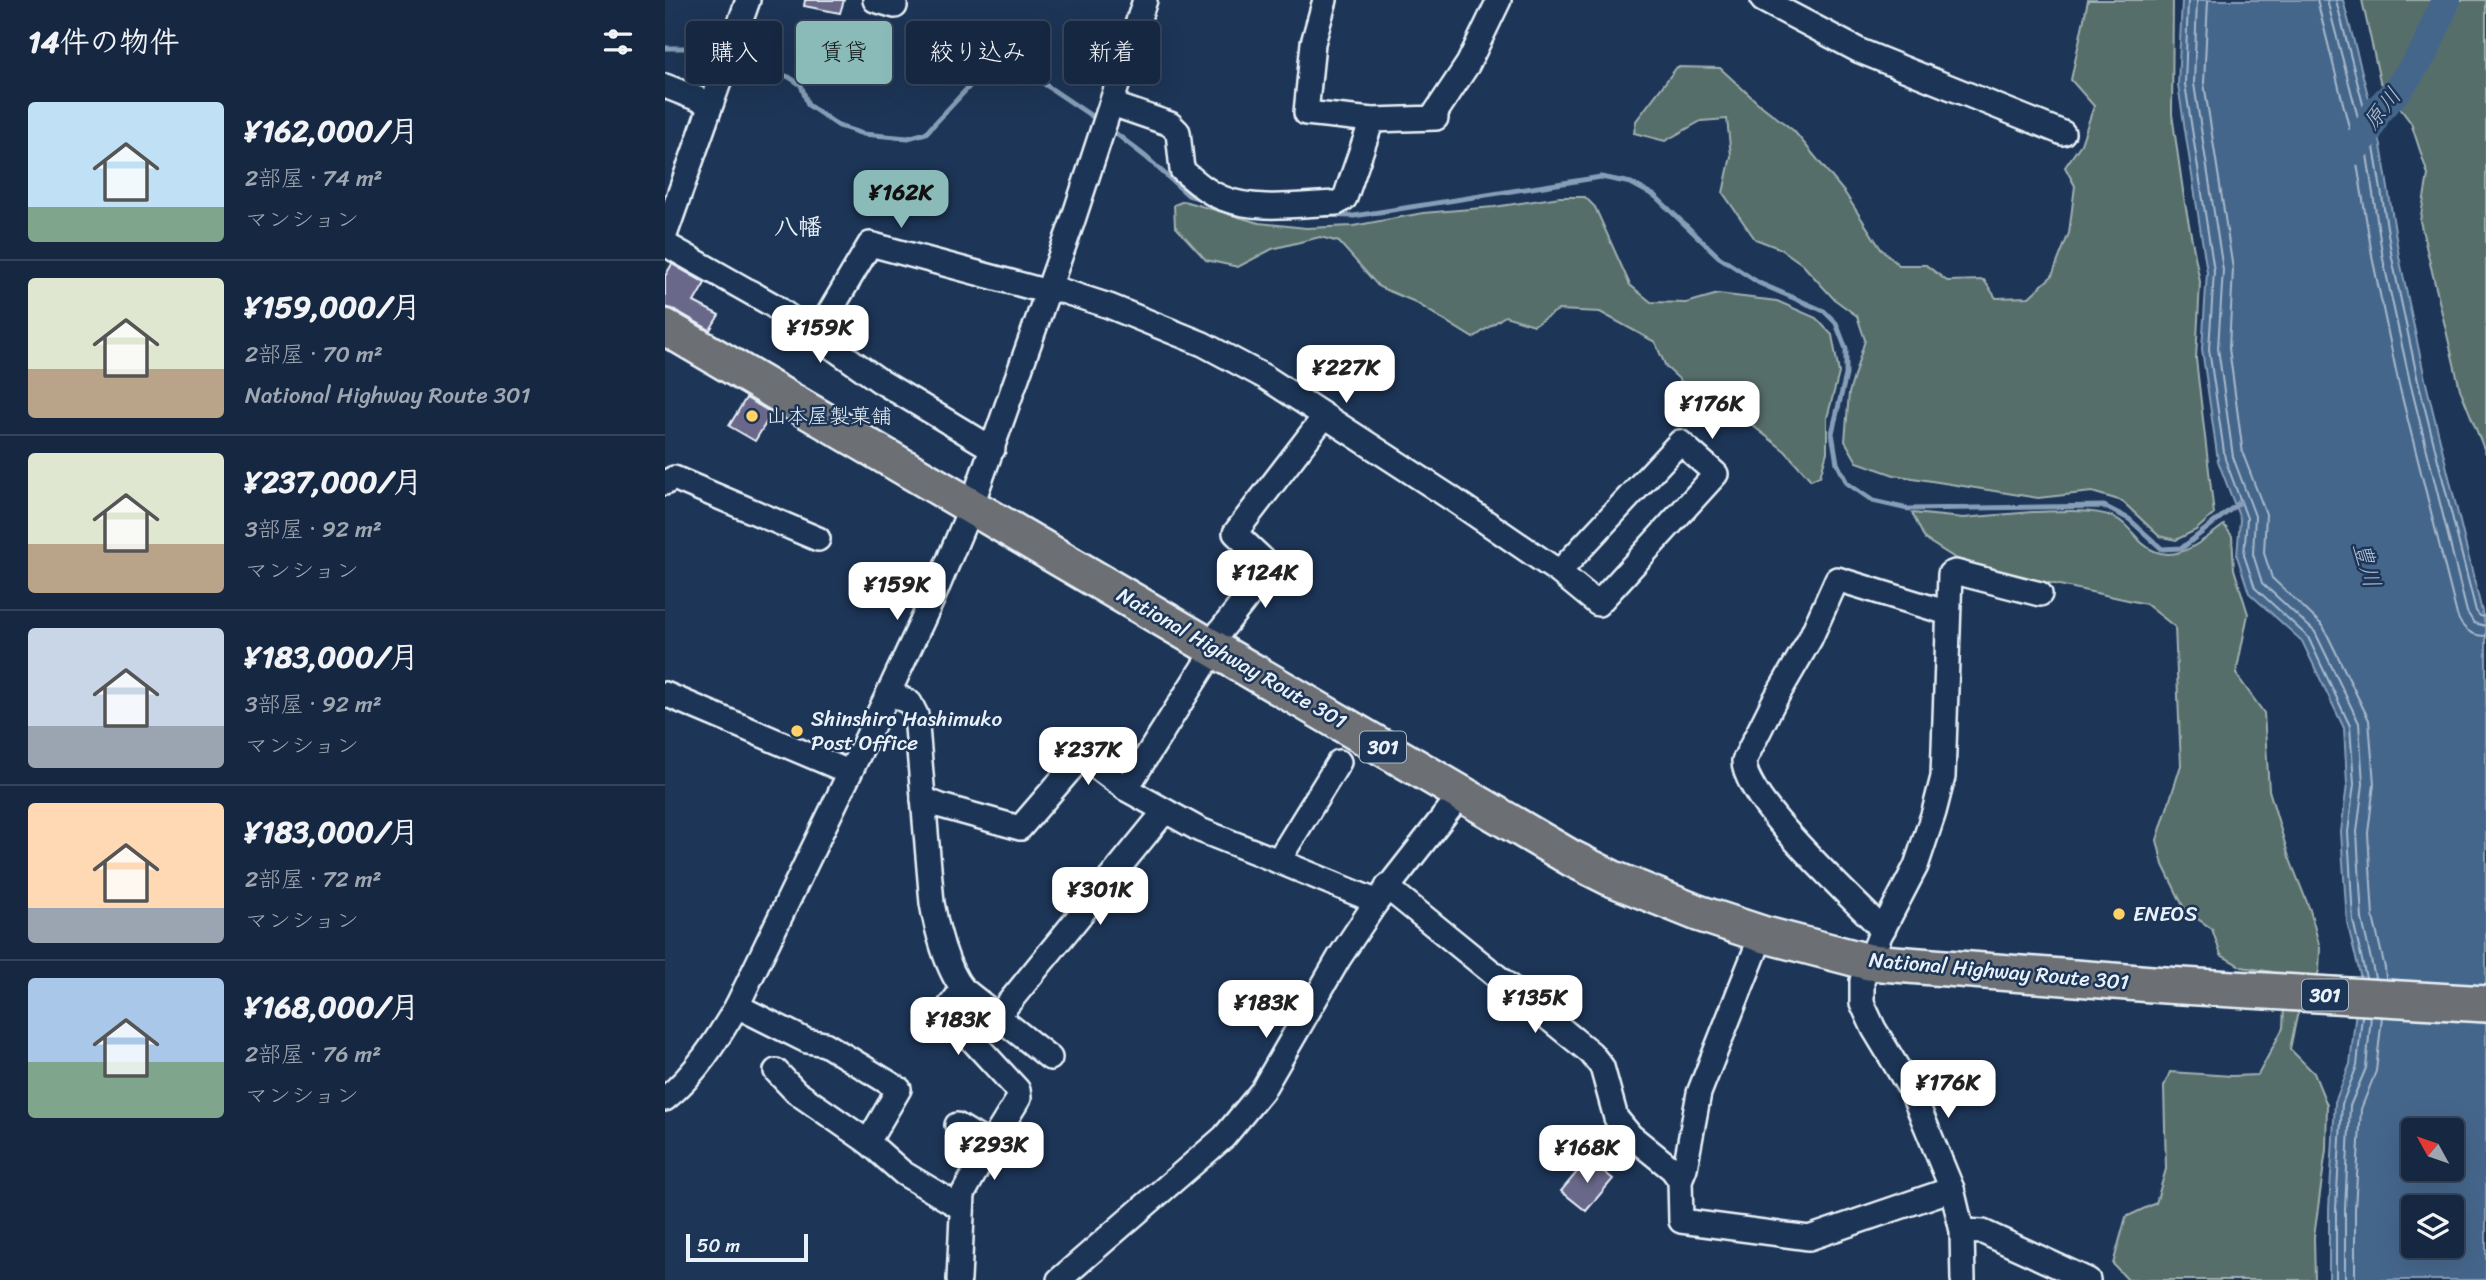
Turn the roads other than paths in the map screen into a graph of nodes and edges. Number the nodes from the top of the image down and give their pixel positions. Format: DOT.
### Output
graph roads {
  1 [pos="748,0"];
  2 [pos="875,0"];
  3 [pos="895,0"];
  4 [pos="1145,0"];
  5 [pos="1325,0"];
  6 [pos="1499,0"];
  7 [pos="1763,0"];
  8 [pos="665,86"];
  9 [pos="712,104"];
  10 [pos="1107,119"];
  11 [pos="1372,120"];
  12 [pos="2063,133"];
  13 [pos="665,235"];
  14 [pos="665,244"];
  15 [pos="1049,290"];
  16 [pos="665,327"];
  17 [pos="815,335"];
  18 [pos="1324,417"];
  19 [pos="993,449"];
  20 [pos="665,483"];
  21 [pos="971,507"];
  22 [pos="818,539"];
  23 [pos="1559,572"];
  24 [pos="2040,594"];
  25 [pos="1948,613"];
  26 [pos="1213,647"];
  27 [pos="889,692"];
  28 [pos="665,694"];
  29 [pos="1339,762"];
  30 [pos="849,772"];
  31 [pos="1126,789"];
  32 [pos="1462,793"];
  33 [pos="923,799"];
  34 [pos="1165,811"];
  35 [pos="1278,861"];
  36 [pos="1381,895"];
  37 [pos="1884,928"];
  38 [pos="1762,934"];
  39 [pos="1869,962"];
  40 [pos="963,989"];
  41 [pos="2486,1004"];
  42 [pos="737,1006"];
  43 [pos="998,1016"];
  44 [pos="1050,1058"];
  45 [pos="776,1071"];
  46 [pos="665,1099"];
  47 [pos="957,1125"];
  48 [pos="868,1142"];
  49 [pos="990,1145"];
  50 [pos="1680,1180"];
  51 [pos="1952,1189"];
  52 [pos="962,1205"];
  53 [pos="1962,1231"];
  54 [pos="959,1280"];
  55 [pos="1059,1280"];
  56 [pos="1963,1280"];
  57 [pos="2088,1280"];
  1 -- 9 [label="street"];
  2 -- 3 [label="street"];
  4 -- 10 [label="street"];
  5 -- 11 [label="street"];
  6 -- 11 [label="street"];
  7 -- 12 [label="street"];
  8 -- 9 [label="street"];
  9 -- 13 [label="street"];
  10 -- 11 [label="street"];
  10 -- 15 [label="street"];
  14 -- 17 [label="street"];
  15 -- 17 [label="street"];
  15 -- 18 [label="street"];
  15 -- 19 [label="street"];
  16 -- 21 [label="highway, National Highway Route 301 / 301"];
  17 -- 19 [label="street"];
  18 -- 23 [label="street"];
  18 -- 26 [label="street"];
  19 -- 21 [label="street"];
  20 -- 22 [label="street"];
  21 -- 26 [label="highway, National Highway Route 301 / 301"];
  21 -- 27 [label="street"];
  23 -- 23 [label="street"];
  24 -- 25 [label="street"];
  25 -- 37 [label="street"];
  25 -- 37 [label="street"];
  26 -- 31 [label="street"];
  26 -- 32 [label="highway, National Highway Route 301 / 301"];
  27 -- 30 [label="street"];
  27 -- 33 [label="street"];
  28 -- 30 [label="street"];
  29 -- 35 [label="street"];
  30 -- 42 [label="street"];
  31 -- 33 [label="street"];
  31 -- 34 [label="street"];
  32 -- 36 [label="street"];
  32 -- 38 [label="highway, National Highway Route 301 / 301"];
  33 -- 40 [label="street"];
  34 -- 35 [label="street"];
  34 -- 43 [label="street"];
  35 -- 36 [label="street"];
  36 -- 50 [label="street"];
  36 -- 55 [label="street"];
  37 -- 39 [label="street"];
  38 -- 39 [label="highway, National Highway Route 301 / 301"];
  38 -- 50 [label="street"];
  39 -- 41 [label="highway, National Highway Route 301 / 301"];
  39 -- 51 [label="street"];
  40 -- 43 [label="street"];
  40 -- 49 [label="street"];
  42 -- 46 [label="street"];
  42 -- 48 [label="street"];
  43 -- 44 [label="street"];
  45 -- 48 [label="street"];
  47 -- 49 [label="street"];
  48 -- 52 [label="street"];
  49 -- 52 [label="street"];
  50 -- 51 [label="street"];
  51 -- 53 [label="street"];
  52 -- 54 [label="street"];
  53 -- 56 [label="street"];
  53 -- 57 [label="street"];
}
